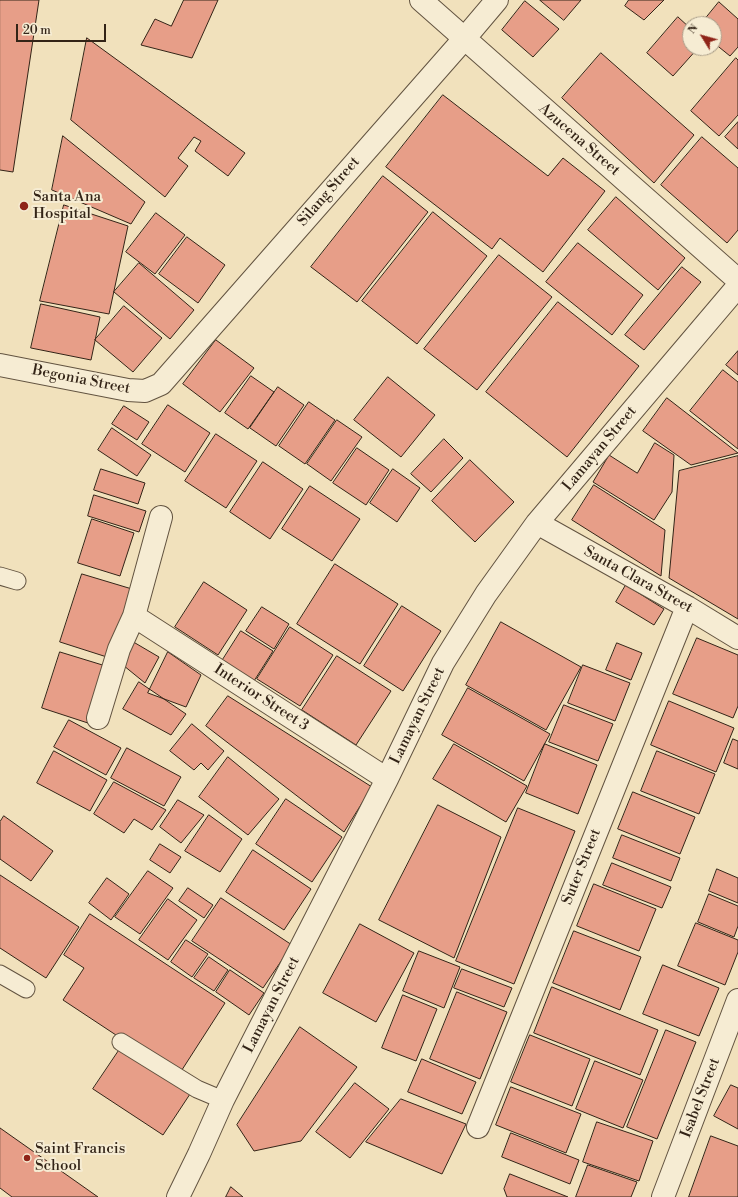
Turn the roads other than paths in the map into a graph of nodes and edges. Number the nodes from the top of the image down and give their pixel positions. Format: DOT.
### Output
graph roads {
  1 [pos="421,0"];
  2 [pos="496,0"];
  3 [pos="464,39"];
  4 [pos="738,280"];
  5 [pos="738,286"];
  6 [pos="0,365"];
  7 [pos="161,384"];
  8 [pos="161,517"];
  9 [pos="537,523"];
  10 [pos="0,576"];
  11 [pos="17,581"];
  12 [pos="687,607"];
  13 [pos="134,616"];
  14 [pos="738,638"];
  15 [pos="98,718"];
  16 [pos="388,779"];
  17 [pos="0,974"];
  18 [pos="26,989"];
  19 [pos="738,1000"];
  20 [pos="121,1042"];
  21 [pos="223,1100"];
  22 [pos="478,1128"];
  23 [pos="178,1197"];
  24 [pos="663,1197"];
  1 -- 3 [label="street, Azucena Street"];
  2 -- 3 [label="street, Silang Street"];
  3 -- 4 [label="street, Azucena Street"];
  3 -- 7 [label="street, Silang Street"];
  5 -- 9 [label="street, Lamayan Street"];
  6 -- 7 [label="street, Begonia Street"];
  8 -- 13 [label="street"];
  9 -- 12 [label="street, Santa Clara Street"];
  9 -- 16 [label="street, Lamayan Street"];
  10 -- 11 [label="lane"];
  12 -- 14 [label="street, Santa Clara Street"];
  12 -- 22 [label="street, Suter Street"];
  13 -- 15 [label="street"];
  13 -- 16 [label="street, Interior Street 3"];
  16 -- 21 [label="street, Lamayan Street"];
  17 -- 18 [label="lane"];
  19 -- 24 [label="street, Isabel Street"];
  20 -- 21 [label="lane"];
  21 -- 23 [label="street, Lamayan Street"];
}
